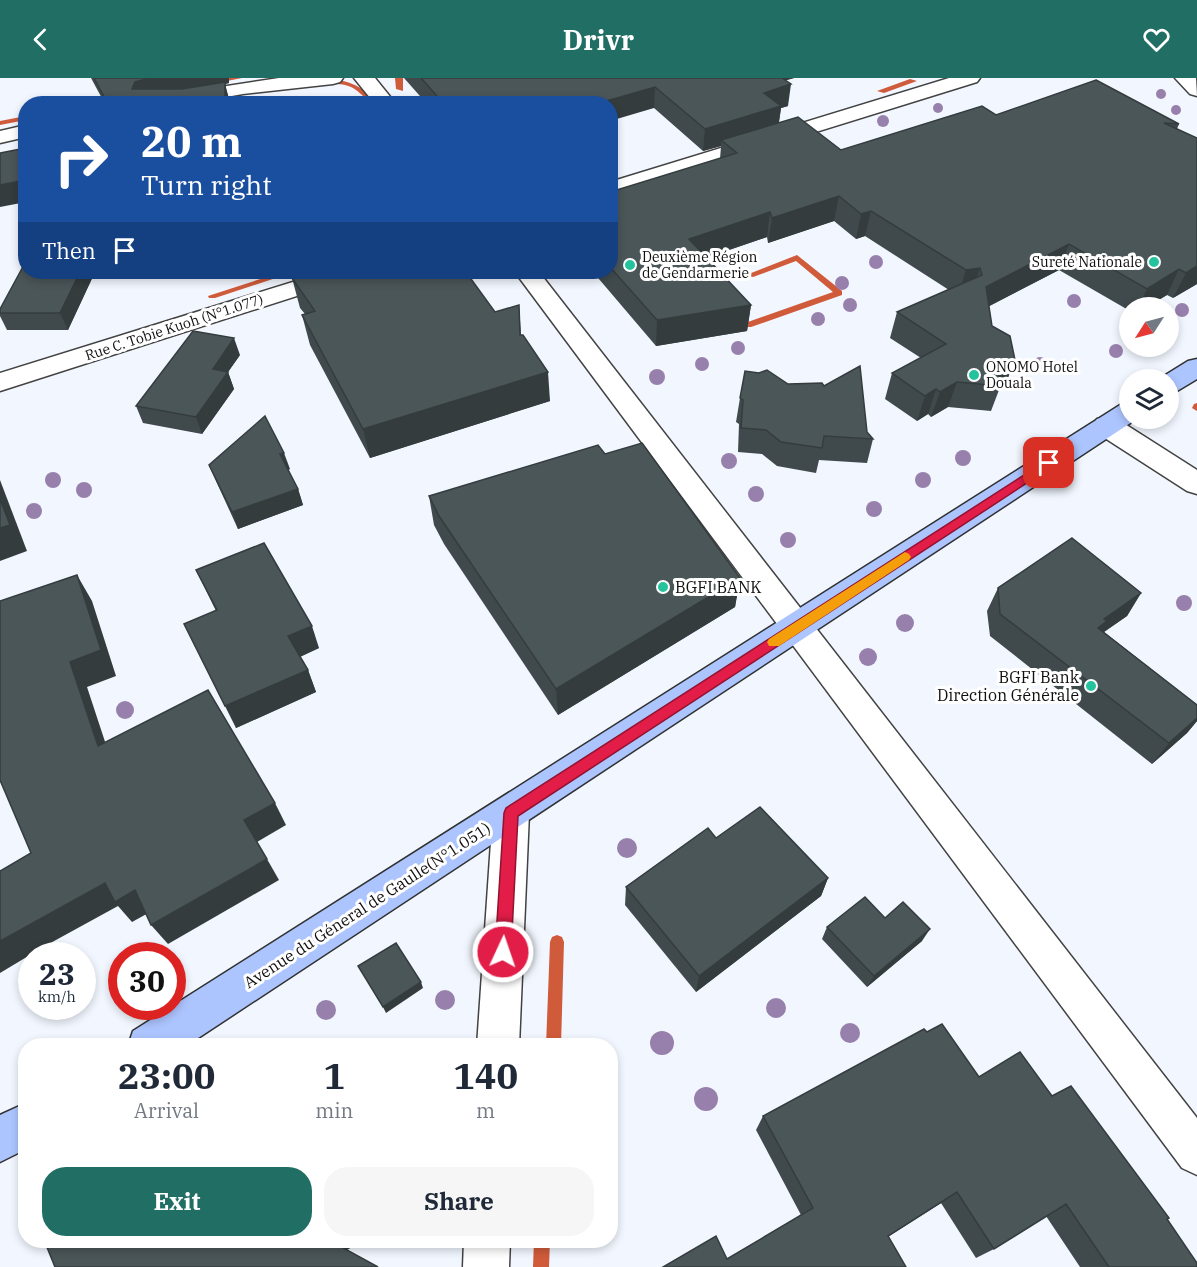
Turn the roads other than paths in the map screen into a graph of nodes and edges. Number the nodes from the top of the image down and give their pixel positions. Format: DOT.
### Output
graph roads {
  1 [pos="333,78"];
  2 [pos="364,78"];
  3 [pos="970,78"];
  4 [pos="1185,78"];
  5 [pos="1197,90"];
  6 [pos="196,96"];
  7 [pos="379,96"];
  8 [pos="18,133"];
  9 [pos="0,137"];
  10 [pos="618,187"];
  11 [pos="326,279"];
  12 [pos="532,279"];
  13 [pos="1197,367"];
  14 [pos="1179,378"];
  15 [pos="0,382"];
  16 [pos="1118,418"];
  17 [pos="1197,484"];
  18 [pos="799,627"];
  19 [pos="511,813"];
  20 [pos="160,1038"];
  21 [pos="498,1038"];
  22 [pos="18,1129"];
  23 [pos="0,1140"];
  24 [pos="1197,1153"];
  25 [pos="487,1248"];
  26 [pos="486,1267"];
  1 -- 6 [label="street"];
  2 -- 7 [label="street"];
  3 -- 10 [label="street"];
  4 -- 5 [label="street"];
  8 -- 9 [label="street"];
  11 -- 15 [label="street, Rue C. Tobie Kuoh (N°1.077)"];
  12 -- 18 [label="street"];
  13 -- 14 [label="main road"];
  16 -- 17 [label="street"];
  16 -- 18 [label="main road, Avenue du Géneral de Gaulle(N°1.051)"];
  18 -- 19 [label="main road, Avenue du Géneral de Gaulle(N°1.051)"];
  18 -- 24 [label="street"];
  19 -- 20 [label="main road, Avenue du Géneral de Gaulle(N°1.051)"];
  19 -- 21 [label="street"];
  22 -- 23 [label="main road"];
  25 -- 26 [label="street"];
}
